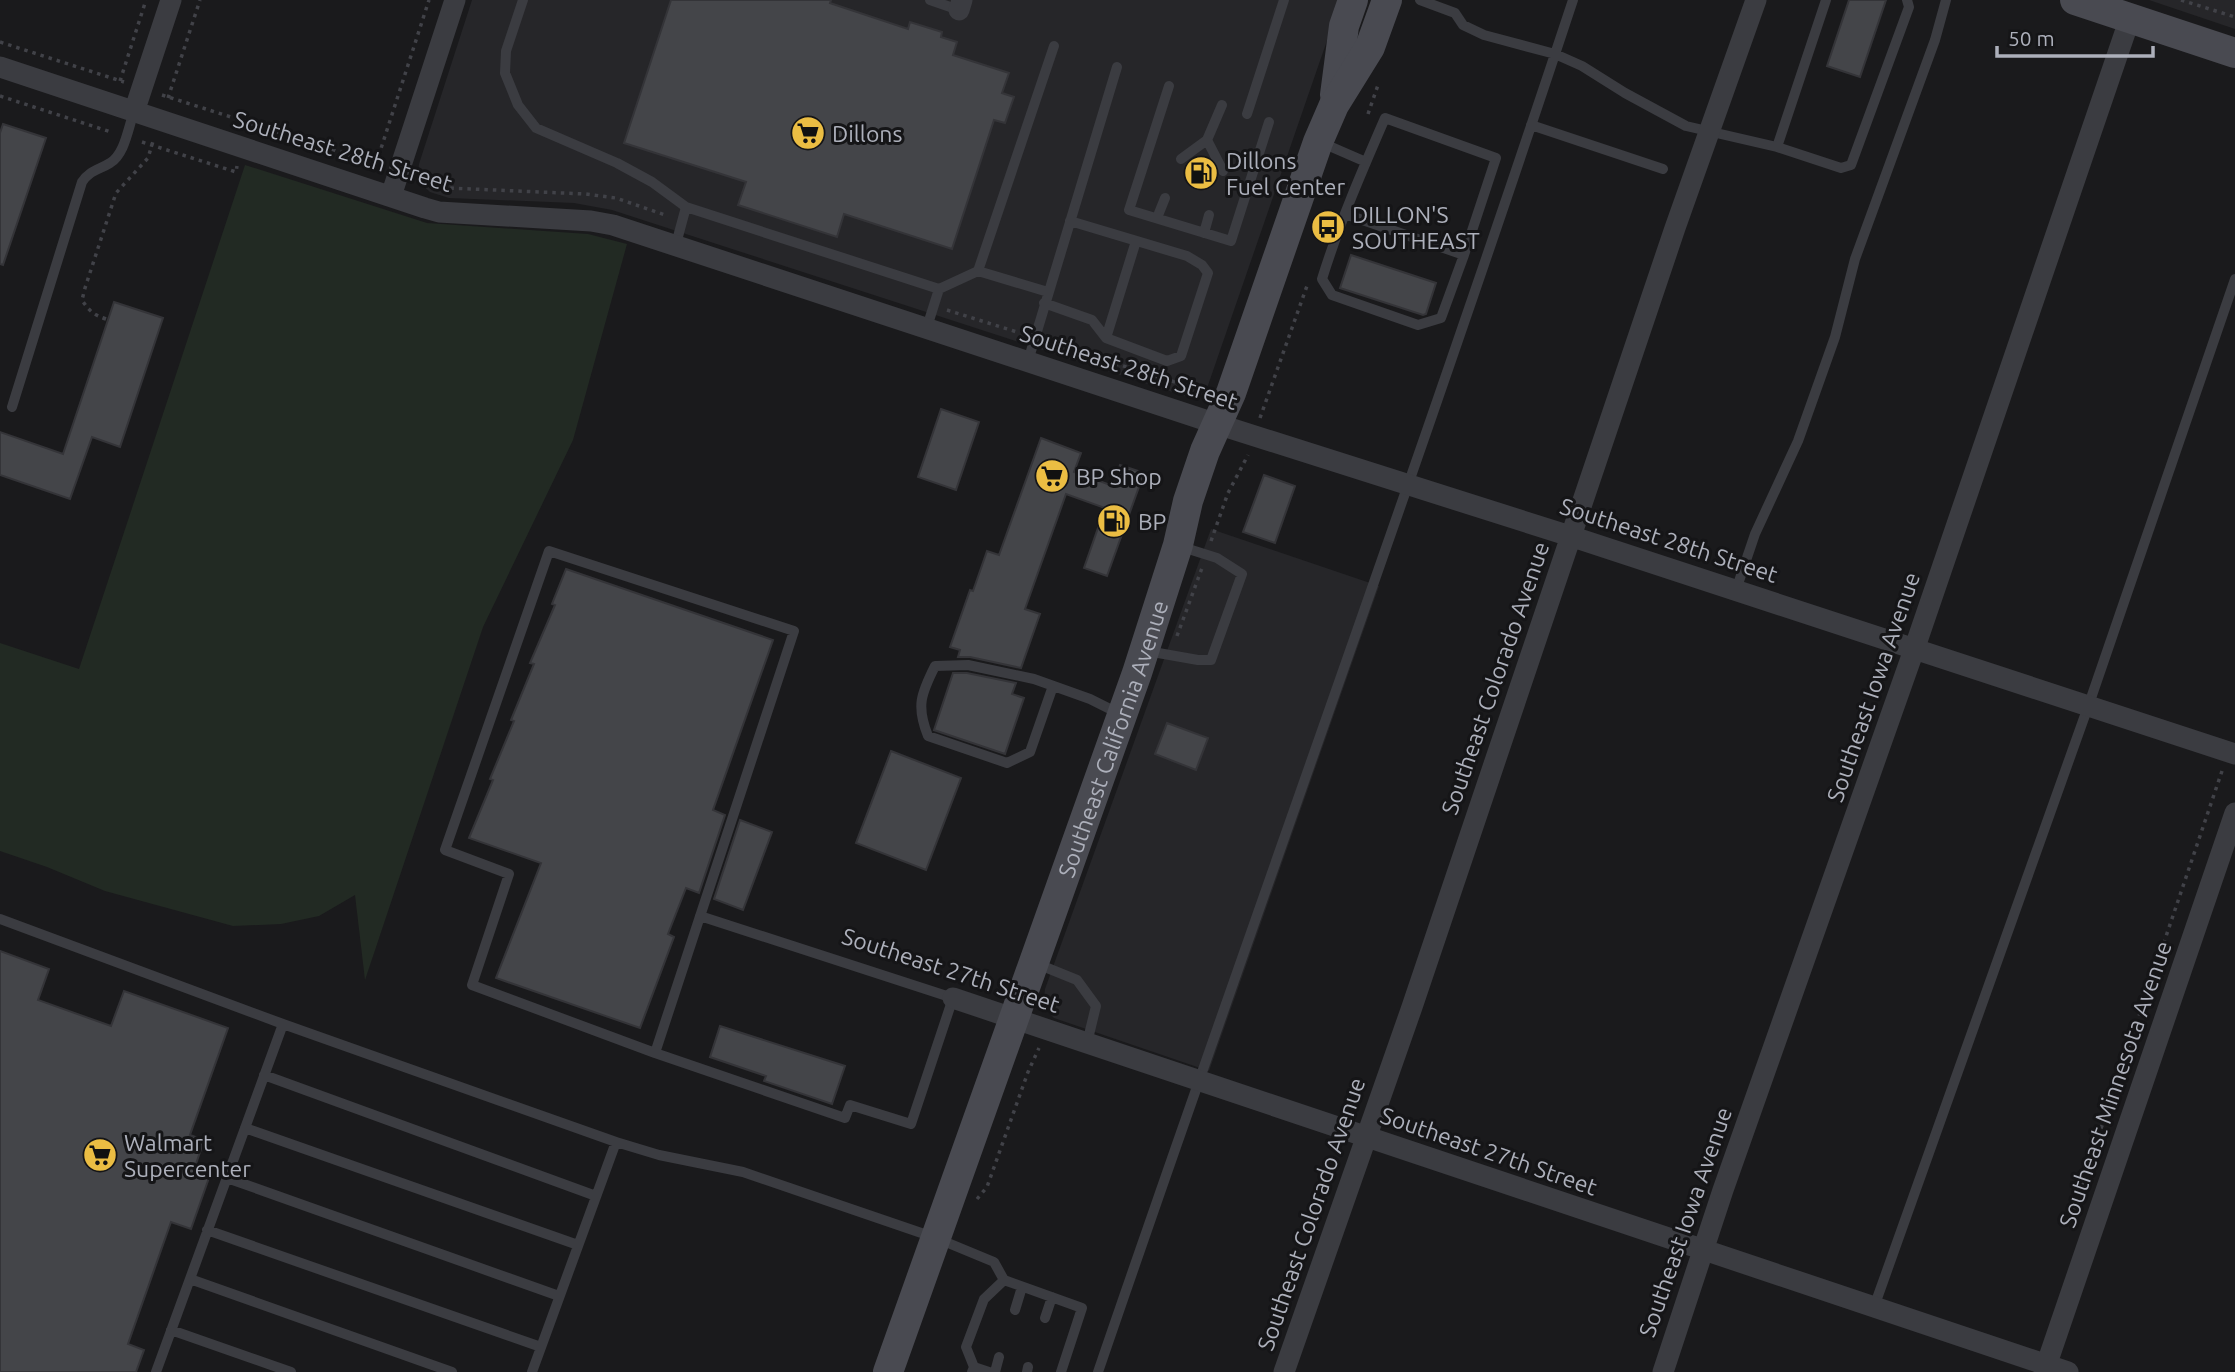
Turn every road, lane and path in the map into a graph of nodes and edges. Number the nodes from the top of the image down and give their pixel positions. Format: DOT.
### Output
graph roads {
  1 [pos="146,0"];
  2 [pos="172,0"];
  3 [pos="200,0"];
  4 [pos="429,0"];
  5 [pos="455,0"];
  6 [pos="523,0"];
  7 [pos="930,0"];
  8 [pos="1284,0"];
  9 [pos="1353,0"];
  10 [pos="1387,0"];
  11 [pos="1420,0"];
  12 [pos="1573,0"];
  13 [pos="1756,0"];
  14 [pos="1826,0"];
  15 [pos="1907,0"];
  16 [pos="1946,0"];
  17 [pos="2075,0"];
  18 [pos="2181,0"];
  19 [pos="1444,4"];
  20 [pos="961,5"];
  21 [pos="2132,14"];
  22 [pos="2235,17"];
  23 [pos="0,42"];
  24 [pos="1054,46"];
  25 [pos="2235,53"];
  26 [pos="1555,54"];
  27 [pos="0,67"];
  28 [pos="1117,67"];
  29 [pos="1380,80"];
  30 [pos="120,81"];
  31 [pos="1169,86"];
  32 [pos="142,88"];
  33 [pos="1222,105"];
  34 [pos="1334,105"];
  35 [pos="134,112"];
  36 [pos="1247,114"];
  37 [pos="1366,118"];
  38 [pos="160,121"];
  39 [pos="1269,121"];
  40 [pos="1531,125"];
  41 [pos="1709,131"];
  42 [pos="1207,140"];
  43 [pos="1318,142"];
  44 [pos="1777,147"];
  45 [pos="1496,158"];
  46 [pos="1181,159"];
  47 [pos="1366,162"];
  48 [pos="376,164"];
  49 [pos="1517,166"];
  50 [pos="1663,169"];
  51 [pos="1223,171"];
  52 [pos="391,196"];
  53 [pos="1166,198"];
  54 [pos="686,207"];
  55 [pos="1345,214"];
  56 [pos="1209,215"];
  57 [pos="1157,218"];
  58 [pos="1070,221"];
  59 [pos="1204,233"];
  60 [pos="1136,241"];
  61 [pos="676,244"];
  62 [pos="1464,255"];
  63 [pos="978,271"];
  64 [pos="1309,279"];
  65 [pos="2235,279"];
  66 [pos="939,289"];
  67 [pos="1046,298"];
  68 [pos="106,319"];
  69 [pos="926,327"];
  70 [pos="1106,338"];
  71 [pos="1028,361"];
  72 [pos="12,407"];
  73 [pos="1217,424"];
  74 [pos="1253,436"];
  75 [pos="1409,484"];
  76 [pos="1570,536"];
  77 [pos="1178,545"];
  78 [pos="1206,555"];
  79 [pos="1736,590"];
  80 [pos="1915,647"];
  81 [pos="1157,653"];
  82 [pos="1053,686"];
  83 [pos="2090,704"];
  84 [pos="1122,715"];
  85 [pos="2232,752"];
  86 [pos="2235,813"];
  87 [pos="700,916"];
  88 [pos="0,919"];
  89 [pos="1034,963"];
  90 [pos="953,998"];
  91 [pos="1014,1019"];
  92 [pos="283,1024"];
  93 [pos="1043,1028"];
  94 [pos="1087,1043"];
  95 [pos="655,1053"];
  96 [pos="264,1075"];
  97 [pos="1198,1082"];
  98 [pos="245,1128"];
  99 [pos="1366,1137"];
  100 [pos="616,1142"];
  101 [pos="226,1178"];
  102 [pos="596,1196"];
  103 [pos="977,1199"];
  104 [pos="2071,1217"];
  105 [pos="208,1230"];
  106 [pos="936,1238"];
  107 [pos="578,1245"];
  108 [pos="1703,1250"];
  109 [pos="190,1279"];
  110 [pos="1004,1280"];
  111 [pos="1022,1287"];
  112 [pos="559,1296"];
  113 [pos="1052,1297"];
  114 [pos="1874,1307"];
  115 [pos="1015,1310"];
  116 [pos="1045,1318"];
  117 [pos="171,1330"];
  118 [pos="541,1346"];
  119 [pos="999,1357"];
  120 [pos="2045,1368"];
  121 [pos="973,1369"];
  122 [pos="156,1372"];
  123 [pos="292,1372"];
  124 [pos="452,1372"];
  125 [pos="532,1372"];
  126 [pos="888,1372"];
  127 [pos="989,1372"];
  128 [pos="995,1372"];
  129 [pos="1061,1372"];
  130 [pos="1098,1372"];
  131 [pos="1284,1372"];
  132 [pos="1662,1372"];
  133 [pos="2068,1372"];
  1 -- 30 [label="path"];
  2 -- 32 [label="street"];
  3 -- 38 [label="path"];
  4 -- 48 [label="path"];
  5 -- 52 [label="street"];
  6 -- 54 [label="lane"];
  7 -- 20 [label="lane"];
  8 -- 36 [label="lane"];
  9 -- 34 [label="main road, Southeast California Avenue"];
  10 -- 34 [label="main road, Southeast California Avenue"];
  11 -- 19 [label="lane"];
  12 -- 26 [label="lane"];
  13 -- 41 [label="street, Southeast Colorado Avenue"];
  14 -- 44 [label="lane"];
  15 -- 44 [label="lane"];
  16 -- 79 [label="lane"];
  17 -- 21 [label="main road"];
  18 -- 22 [label="path"];
  19 -- 26 [label="lane"];
  21 -- 25 [label="main road"];
  21 -- 80 [label="street, Southeast Iowa Avenue"];
  23 -- 30 [label="path"];
  24 -- 63 [label="lane"];
  26 -- 40 [label="lane"];
  26 -- 41 [label="lane"];
  27 -- 35 [label="street, Southeast 28th Street"];
  28 -- 58 [label="lane"];
  29 -- 37 [label="path"];
  30 -- 32 [label="path"];
  31 -- 57 [label="lane"];
  32 -- 35 [label="street"];
  33 -- 42 [label="lane"];
  34 -- 43 [label="main road, Southeast California Avenue"];
  35 -- 38 [label="street, Southeast 28th Street"];
  35 -- 72 [label="lane"];
  38 -- 52 [label="street, Southeast 28th Street"];
  38 -- 68 [label="path"];
  39 -- 59 [label="lane"];
  40 -- 49 [label="lane"];
  40 -- 50 [label="lane"];
  41 -- 44 [label="lane"];
  41 -- 76 [label="street, Southeast Colorado Avenue"];
  42 -- 46 [label="lane"];
  42 -- 51 [label="lane"];
  43 -- 47 [label="lane"];
  43 -- 73 [label="main road, Southeast California Avenue"];
  45 -- 47 [label="lane"];
  45 -- 49 [label="lane"];
  45 -- 62 [label="lane"];
  47 -- 55 [label="lane"];
  49 -- 75 [label="lane"];
  52 -- 61 [label="street, Southeast 28th Street"];
  53 -- 57 [label="lane"];
  54 -- 61 [label="lane"];
  54 -- 66 [label="lane"];
  55 -- 62 [label="lane"];
  55 -- 62 [label="lane"];
  56 -- 59 [label="lane"];
  57 -- 59 [label="lane"];
  58 -- 60 [label="lane"];
  58 -- 67 [label="lane"];
  60 -- 70 [label="lane"];
  60 -- 70 [label="lane"];
  61 -- 69 [label="street, Southeast 28th Street"];
  63 -- 66 [label="lane"];
  63 -- 67 [label="lane"];
  64 -- 74 [label="path"];
  65 -- 83 [label="lane"];
  66 -- 69 [label="lane"];
  67 -- 70 [label="lane"];
  67 -- 71 [label="lane"];
  69 -- 71 [label="street, Southeast 28th Street"];
  71 -- 73 [label="street, Southeast 28th Street"];
  73 -- 74 [label="street, Southeast 28th Street"];
  73 -- 77 [label="main road, Southeast California Avenue"];
  74 -- 75 [label="street, Southeast 28th Street"];
  74 -- 78 [label="path"];
  75 -- 76 [label="street, Southeast 28th Street"];
  75 -- 97 [label="lane"];
  76 -- 79 [label="street, Southeast 28th Street"];
  76 -- 99 [label="street, Southeast Colorado Avenue"];
  77 -- 78 [label="lane"];
  77 -- 81 [label="main road, Southeast California Avenue"];
  78 -- 81 [label="path"];
  78 -- 81 [label="lane"];
  79 -- 80 [label="street, Southeast 28th Street"];
  80 -- 83 [label="street, Southeast 28th Street"];
  80 -- 108 [label="street, Southeast Iowa Avenue"];
  81 -- 84 [label="main road, Southeast California Avenue"];
  82 -- 82 [label="lane"];
  82 -- 84 [label="lane"];
  83 -- 85 [label="street, Southeast 28th Street"];
  83 -- 114 [label="lane"];
  84 -- 89 [label="main road, Southeast California Avenue"];
  85 -- 104 [label="path"];
  86 -- 120 [label="street, Southeast Minnesota Avenue"];
  87 -- 90 [label="lane, Southeast 27th Street"];
  87 -- 95 [label="lane"];
  87 -- 95 [label="lane"];
  88 -- 92 [label="lane"];
  89 -- 91 [label="main road, Southeast California Avenue"];
  89 -- 94 [label="lane"];
  90 -- 91 [label="street, Southeast 27th Street"];
  90 -- 95 [label="lane"];
  91 -- 93 [label="street, Southeast 27th Street"];
  91 -- 106 [label="main road, Southeast California Avenue"];
  92 -- 96 [label="lane"];
  92 -- 100 [label="lane"];
  93 -- 94 [label="street, Southeast 27th Street"];
  93 -- 103 [label="path"];
  94 -- 97 [label="street, Southeast 27th Street"];
  96 -- 98 [label="lane"];
  96 -- 102 [label="lane"];
  97 -- 99 [label="street, Southeast 27th Street"];
  97 -- 130 [label="lane"];
  98 -- 101 [label="lane"];
  98 -- 107 [label="lane"];
  99 -- 108 [label="street, Southeast 27th Street"];
  99 -- 131 [label="street, Southeast Colorado Avenue"];
  100 -- 102 [label="lane"];
  100 -- 106 [label="lane"];
  101 -- 105 [label="lane"];
  101 -- 112 [label="lane"];
  102 -- 107 [label="lane"];
  105 -- 109 [label="lane"];
  105 -- 118 [label="lane"];
  106 -- 110 [label="lane"];
  106 -- 126 [label="main road, Southeast California Avenue"];
  107 -- 112 [label="lane"];
  108 -- 114 [label="street, Southeast 27th Street"];
  108 -- 132 [label="street, Southeast Iowa Avenue"];
  109 -- 117 [label="lane"];
  109 -- 124 [label="lane"];
  110 -- 111 [label="lane"];
  110 -- 121 [label="lane"];
  111 -- 113 [label="lane"];
  111 -- 115 [label="lane"];
  112 -- 118 [label="lane"];
  113 -- 116 [label="lane"];
  113 -- 129 [label="lane"];
  114 -- 120 [label="street, Southeast 27th Street"];
  117 -- 122 [label="lane"];
  117 -- 123 [label="lane"];
  118 -- 125 [label="lane"];
  119 -- 128 [label="lane"];
  120 -- 133 [label="street, Southeast 27th Street"];
  121 -- 127 [label="lane"];
}
